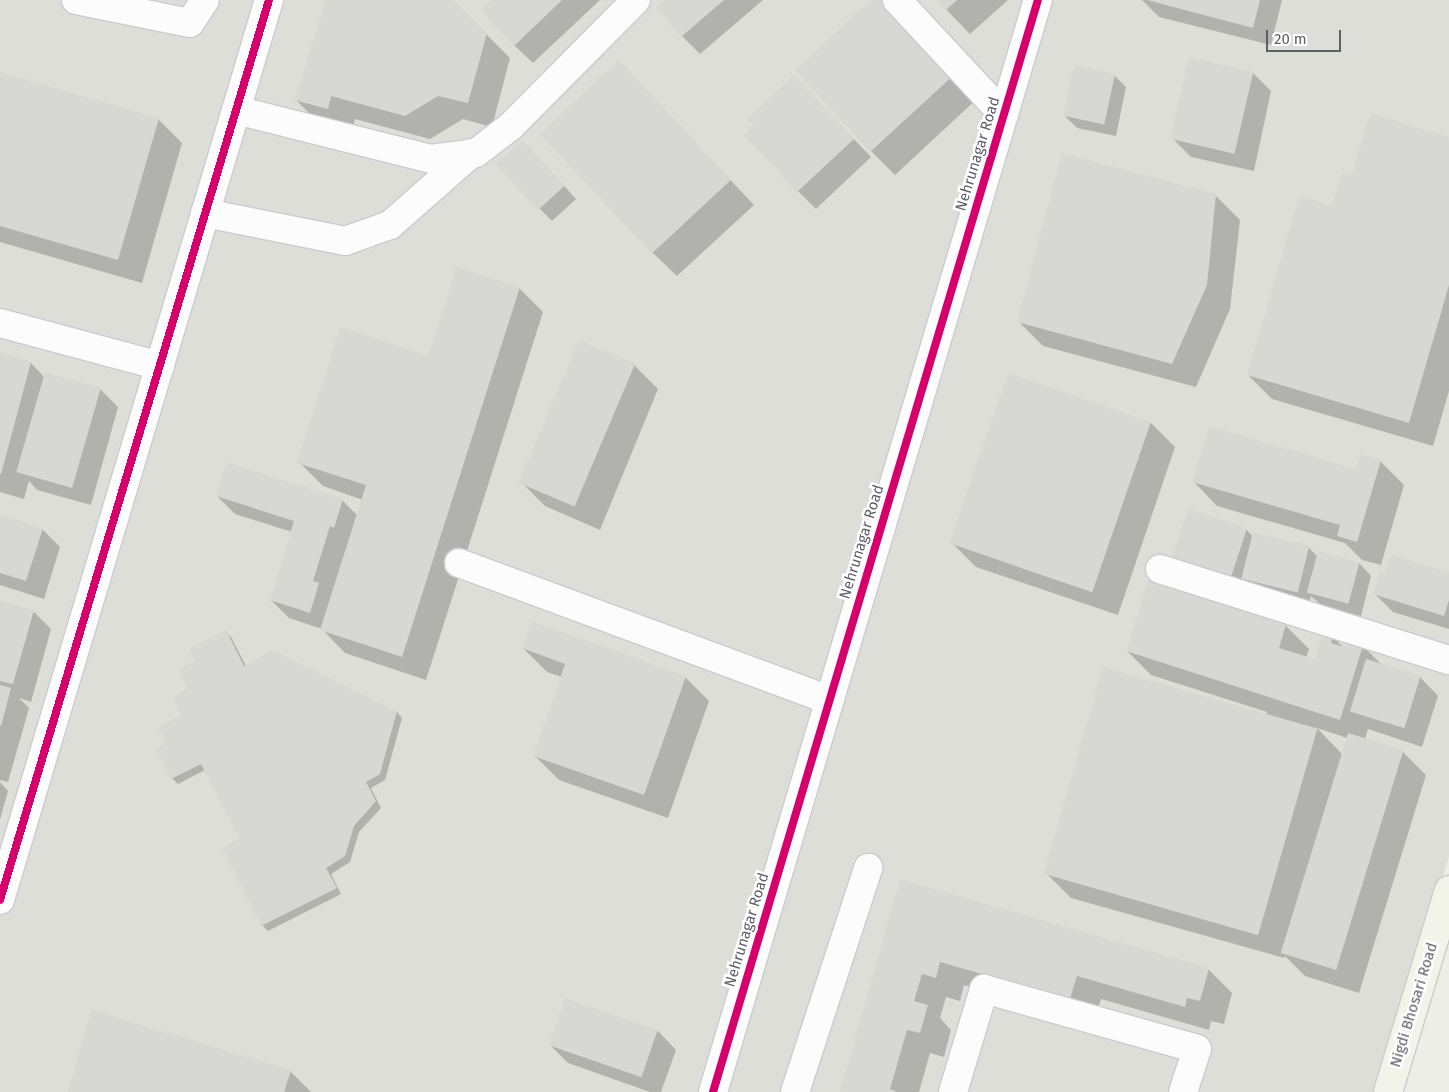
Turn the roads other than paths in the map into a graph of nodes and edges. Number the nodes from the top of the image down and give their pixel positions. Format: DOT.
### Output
graph roads {
  1 [pos="76,0"];
  2 [pos="205,0"];
  3 [pos="269,0"];
  4 [pos="636,0"];
  5 [pos="897,0"];
  6 [pos="1038,0"];
  7 [pos="236,110"];
  8 [pos="1004,114"];
  9 [pos="472,152"];
  10 [pos="205,213"];
  11 [pos="0,323"];
  12 [pos="160,366"];
  13 [pos="459,562"];
  14 [pos="1160,569"];
  15 [pos="1449,660"];
  16 [pos="830,700"];
  17 [pos="868,868"];
  18 [pos="1449,890"];
  19 [pos="0,900"];
  20 [pos="713,1092"];
  21 [pos="795,1092"];
  22 [pos="953,1092"];
  23 [pos="1183,1092"];
  24 [pos="1388,1092"];
  1 -- 2 [label="street"];
  3 -- 7 [label="street"];
  4 -- 9 [label="street"];
  5 -- 8 [label="street"];
  6 -- 8 [label="street, Nehrunagar Road"];
  7 -- 9 [label="street"];
  7 -- 10 [label="street"];
  8 -- 16 [label="street, Nehrunagar Road"];
  9 -- 10 [label="street"];
  10 -- 12 [label="street"];
  11 -- 12 [label="street"];
  12 -- 19 [label="street"];
  13 -- 16 [label="street"];
  14 -- 15 [label="street"];
  16 -- 20 [label="street, Nehrunagar Road"];
  17 -- 21 [label="street"];
  18 -- 24 [label="main road, Nigdi Bhosari Road"];
  22 -- 23 [label="street"];
}
